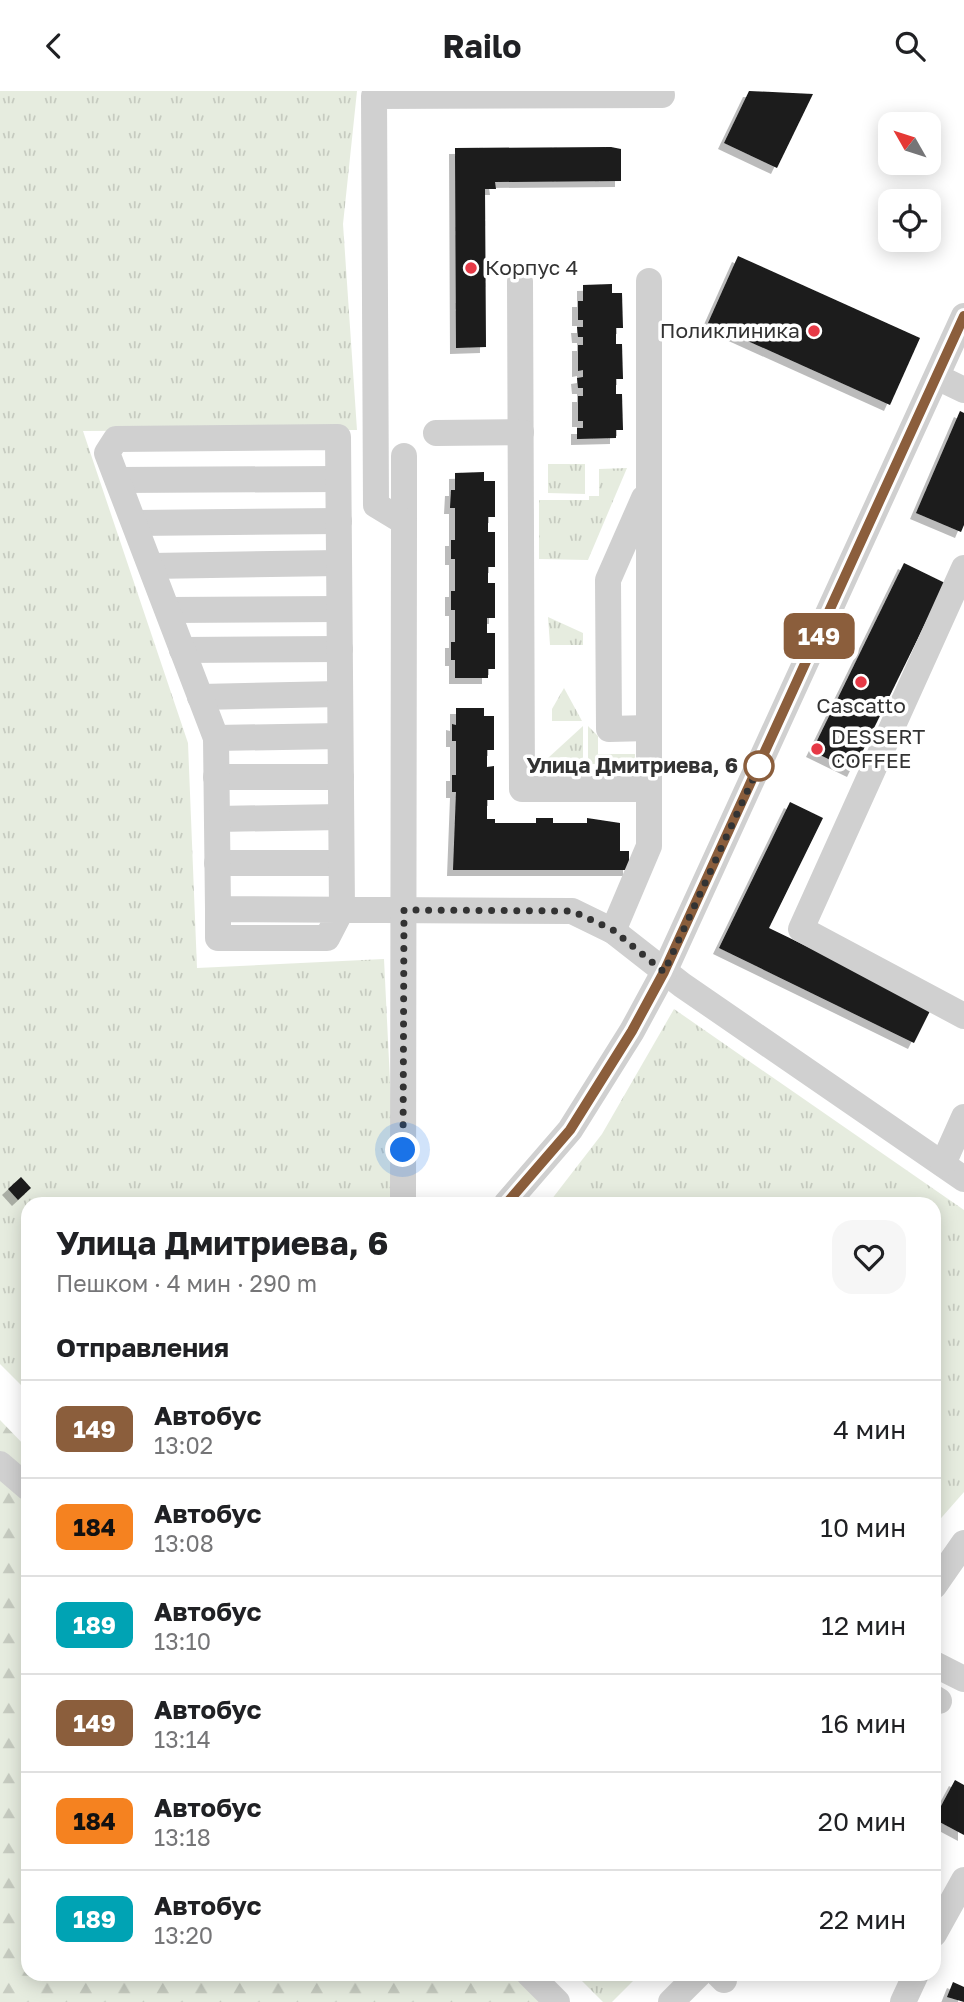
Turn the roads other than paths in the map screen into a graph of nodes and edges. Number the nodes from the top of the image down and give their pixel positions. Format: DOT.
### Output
graph roads {
  1 [pos="663,95"];
  2 [pos="520,281"];
  3 [pos="649,281"];
  4 [pos="964,316"];
  5 [pos="936,377"];
  6 [pos="964,390"];
  7 [pos="521,432"];
  8 [pos="436,433"];
  9 [pos="404,456"];
  10 [pos="338,479"];
  11 [pos="118,480"];
  12 [pos="649,488"];
  13 [pos="339,521"];
  14 [pos="404,522"];
  15 [pos="135,523"];
  16 [pos="339,563"];
  17 [pos="151,566"];
  18 [pos="964,568"];
  19 [pos="339,609"];
  20 [pos="167,610"];
  21 [pos="340,649"];
  22 [pos="182,650"];
  23 [pos="340,694"];
  24 [pos="200,697"];
  25 [pos="649,728"];
  26 [pos="340,736"];
  27 [pos="216,738"];
  28 [pos="216,777"];
  29 [pos="341,777"];
  30 [pos="649,789"];
  31 [pos="341,817"];
  32 [pos="217,819"];
  33 [pos="217,863"];
  34 [pos="341,863"];
  35 [pos="342,909"];
  36 [pos="404,910"];
  37 [pos="613,930"];
  38 [pos="664,972"];
  39 [pos="964,1016"];
  40 [pos="964,1117"];
  41 [pos="953,1172"];
  42 [pos="403,1197"];
  43 [pos="512,1197"];
  44 [pos="0,1464"];
  45 [pos="21,1482"];
  46 [pos="962,1549"];
  47 [pos="941,1577"];
  48 [pos="941,1668"];
  49 [pos="964,1679"];
  50 [pos="964,1880"];
  51 [pos="941,1921"];
  52 [pos="536,1981"];
  53 [pos="706,1981"];
  54 [pos="913,1981"];
  55 [pos="556,2002"];
  56 [pos="671,2002"];
  57 [pos="903,2002"];
  1 -- 14 [label="street"];
  2 -- 7 [label="street"];
  3 -- 12 [label="street"];
  4 -- 5 [label="street"];
  5 -- 6 [label="street"];
  5 -- 38 [label="street"];
  7 -- 8 [label="street"];
  7 -- 30 [label="street"];
  9 -- 14 [label="street"];
  10 -- 11 [label="street"];
  10 -- 11 [label="street"];
  10 -- 13 [label="street"];
  11 -- 15 [label="street"];
  12 -- 25 [label="street"];
  12 -- 25 [label="street"];
  13 -- 15 [label="street"];
  13 -- 16 [label="street"];
  14 -- 36 [label="street"];
  15 -- 17 [label="street"];
  16 -- 17 [label="street"];
  16 -- 19 [label="street"];
  17 -- 20 [label="street"];
  18 -- 39 [label="street"];
  19 -- 20 [label="street"];
  19 -- 21 [label="street"];
  20 -- 22 [label="street"];
  21 -- 22 [label="street"];
  21 -- 23 [label="street"];
  22 -- 24 [label="street"];
  23 -- 24 [label="street"];
  23 -- 26 [label="street"];
  24 -- 27 [label="street"];
  25 -- 30 [label="street"];
  26 -- 27 [label="street"];
  26 -- 29 [label="street"];
  27 -- 28 [label="street"];
  28 -- 29 [label="street"];
  28 -- 32 [label="street"];
  29 -- 31 [label="street"];
  30 -- 37 [label="street"];
  31 -- 32 [label="street"];
  31 -- 34 [label="street"];
  32 -- 33 [label="street"];
  33 -- 34 [label="street"];
  33 -- 35 [label="street"];
  34 -- 35 [label="street"];
  35 -- 36 [label="street"];
  36 -- 37 [label="street"];
  36 -- 42 [label="street"];
  37 -- 38 [label="street"];
  38 -- 41 [label="street"];
  38 -- 43 [label="street"];
  40 -- 41 [label="street"];
  44 -- 45 [label="street"];
  46 -- 47 [label="street"];
  48 -- 49 [label="street"];
  50 -- 51 [label="street"];
  52 -- 55 [label="street"];
  53 -- 56 [label="street"];
  54 -- 57 [label="street"];
}
